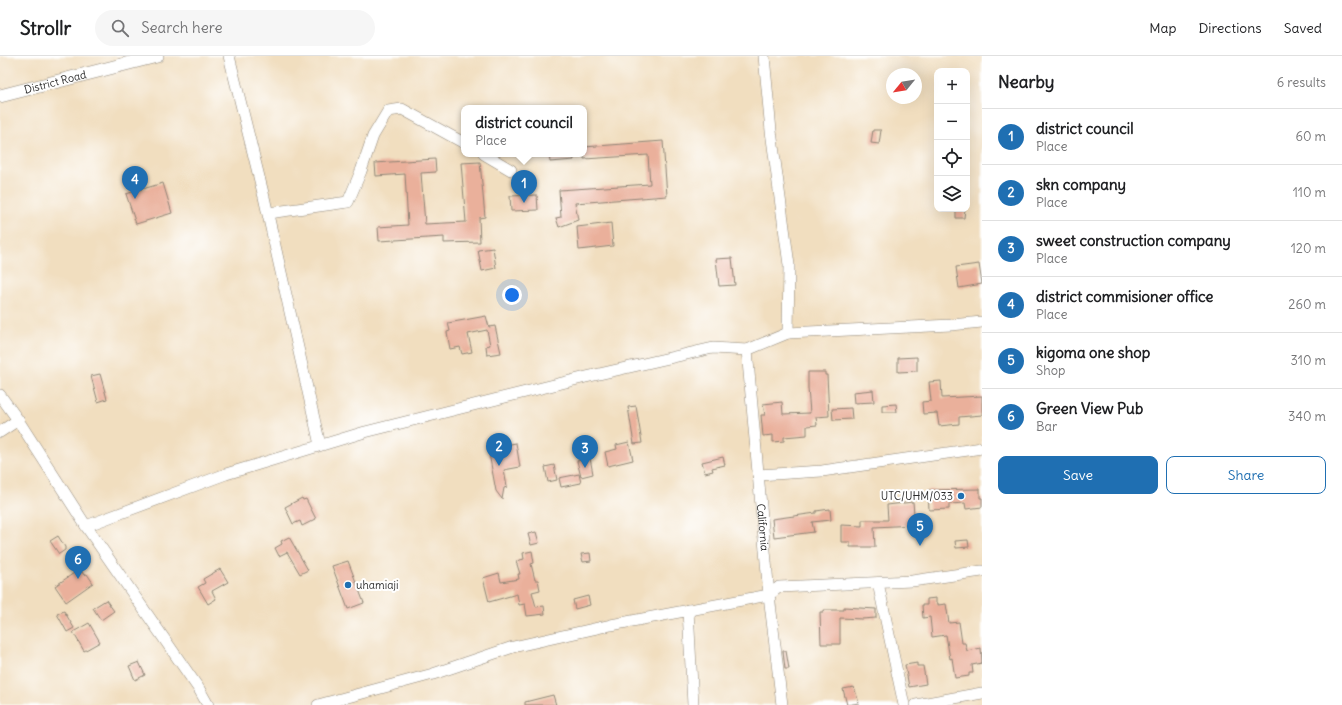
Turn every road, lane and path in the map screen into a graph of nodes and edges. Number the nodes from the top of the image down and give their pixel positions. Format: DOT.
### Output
graph roads {
  1 [pos="157,56"];
  2 [pos="229,56"];
  3 [pos="764,56"];
  4 [pos="0,96"];
  5 [pos="461,141"];
  6 [pos="489,157"];
  7 [pos="511,170"];
  8 [pos="268,213"];
  9 [pos="982,322"];
  10 [pos="788,333"];
  11 [pos="747,350"];
  12 [pos="0,395"];
  13 [pos="18,420"];
  14 [pos="0,432"];
  15 [pos="320,446"];
  16 [pos="982,448"];
  17 [pos="758,475"];
  18 [pos="86,526"];
  19 [pos="982,571"];
  20 [pos="878,583"];
  21 [pos="769,595"];
  22 [pos="688,610"];
  23 [pos="982,694"];
  24 [pos="332,703"];
  25 [pos="208,705"];
  26 [pos="318,705"];
  27 [pos="693,705"];
  28 [pos="782,705"];
  29 [pos="904,705"];
  30 [pos="916,705"];
  1 -- 4 [label="street, District Road"];
  2 -- 8 [label="street"];
  3 -- 10 [label="street"];
  5 -- 8 [label="street"];
  6 -- 7 [label="street"];
  8 -- 15 [label="street"];
  9 -- 10 [label="street"];
  10 -- 11 [label="street"];
  11 -- 15 [label="street"];
  11 -- 17 [label="street, California"];
  12 -- 13 [label="street"];
  13 -- 14 [label="street"];
  13 -- 18 [label="street"];
  15 -- 18 [label="street"];
  16 -- 17 [label="street"];
  17 -- 21 [label="street, California"];
  18 -- 25 [label="street"];
  19 -- 20 [label="street"];
  20 -- 21 [label="street"];
  20 -- 29 [label="street"];
  21 -- 22 [label="street"];
  21 -- 28 [label="street, California"];
  22 -- 24 [label="street"];
  22 -- 27 [label="street"];
  23 -- 30 [label="street"];
  24 -- 26 [label="street"];
}
